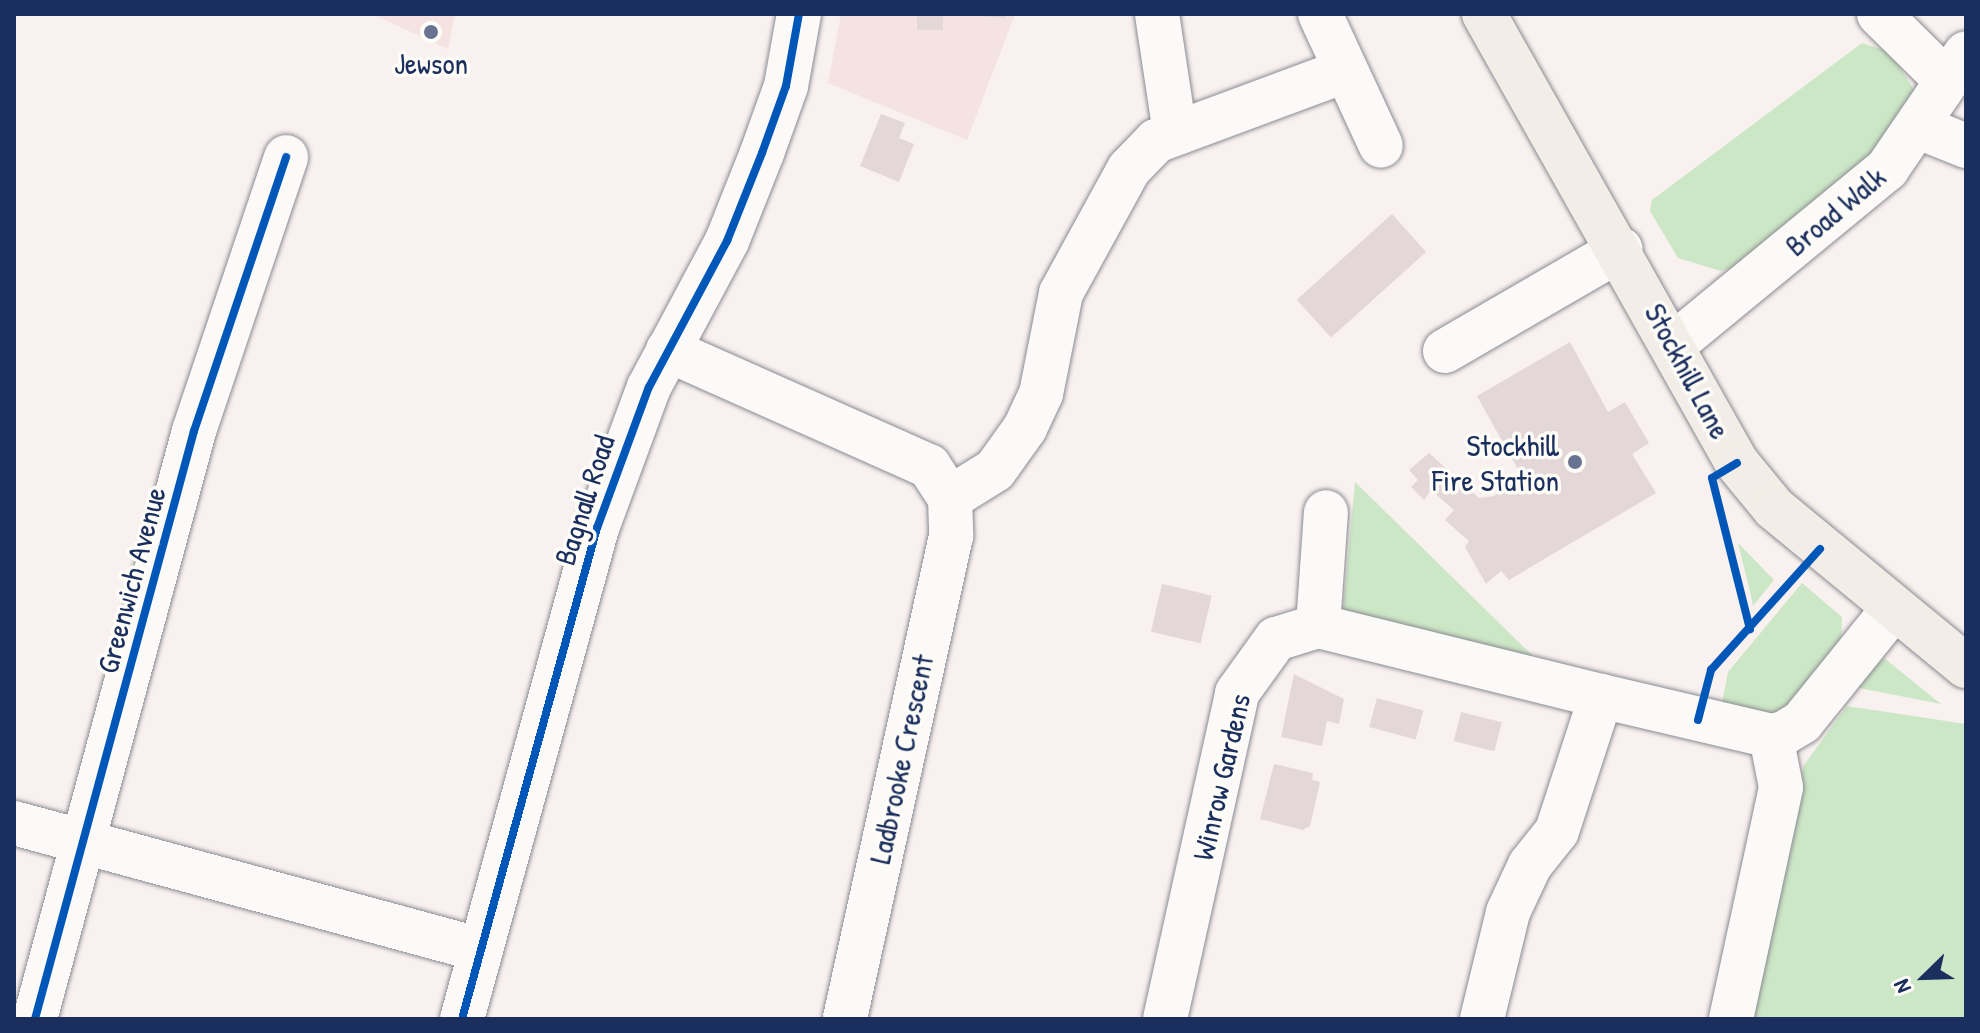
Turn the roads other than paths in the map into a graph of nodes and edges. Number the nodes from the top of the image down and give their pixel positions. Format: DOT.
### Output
graph roads {
  1 [pos="799,14"];
  2 [pos="1157,14"];
  3 [pos="1320,14"];
  4 [pos="1484,14"];
  5 [pos="1879,14"];
  6 [pos="1955,66"];
  7 [pos="1342,72"];
  8 [pos="1919,127"];
  9 [pos="1175,133"];
  10 [pos="1381,146"];
  11 [pos="1966,146"];
  12 [pos="286,157"];
  13 [pos="1621,249"];
  14 [pos="1674,344"];
  15 [pos="668,350"];
  16 [pos="1445,351"];
  17 [pos="950,498"];
  18 [pos="1326,512"];
  19 [pos="1894,608"];
  20 [pos="1318,626"];
  21 [pos="1966,666"];
  22 [pos="1601,696"];
  23 [pos="1771,736"];
  24 [pos="14,823"];
  25 [pos="86,841"];
  26 [pos="477,949"];
  27 [pos="35,1019"];
  28 [pos="462,1019"];
  29 [pos="845,1019"];
  30 [pos="1165,1019"];
  31 [pos="1482,1019"];
  32 [pos="1731,1019"];
  1 -- 15 [label="street, Bagnall Road"];
  2 -- 9 [label="street"];
  3 -- 7 [label="street"];
  4 -- 13 [label="main road, Stockhill Lane"];
  5 -- 6 [label="street"];
  6 -- 8 [label="street, Broad Walk"];
  7 -- 9 [label="street"];
  7 -- 10 [label="street"];
  8 -- 11 [label="street"];
  8 -- 14 [label="street, Broad Walk"];
  9 -- 17 [label="street"];
  12 -- 25 [label="street, Greenwich Avenue"];
  13 -- 14 [label="main road, Stockhill Lane"];
  13 -- 16 [label="street"];
  14 -- 19 [label="main road, Stockhill Lane"];
  15 -- 17 [label="street"];
  15 -- 26 [label="street, Bagnall Road"];
  17 -- 29 [label="street, Ladbrooke Crescent"];
  18 -- 20 [label="street"];
  19 -- 21 [label="main road, Stockhill Lane"];
  19 -- 23 [label="street"];
  20 -- 22 [label="street"];
  20 -- 30 [label="street, Winrow Gardens"];
  22 -- 23 [label="street"];
  22 -- 31 [label="street"];
  23 -- 32 [label="street"];
  24 -- 25 [label="street"];
  25 -- 26 [label="street"];
  25 -- 27 [label="street, Greenwich Avenue"];
  26 -- 28 [label="street, Bagnall Road"];
}
